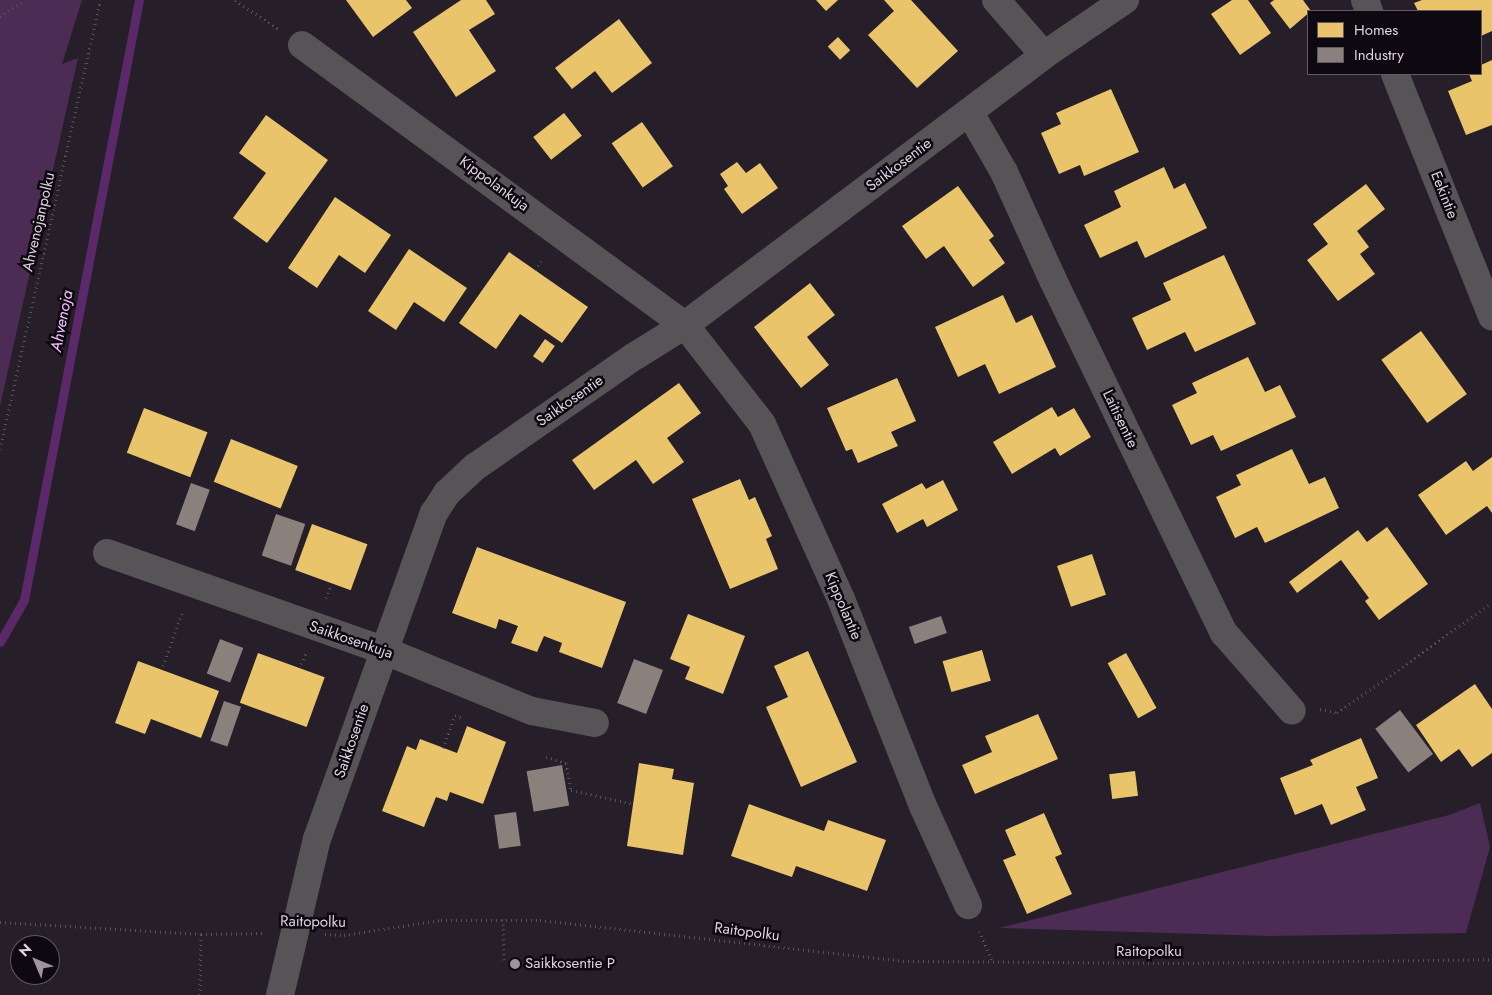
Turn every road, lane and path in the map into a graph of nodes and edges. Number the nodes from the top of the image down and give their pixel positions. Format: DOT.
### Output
graph roads {
  1 [pos="25,0"];
  2 [pos="100,0"];
  3 [pos="235,0"];
  4 [pos="996,0"];
  5 [pos="1125,0"];
  6 [pos="0,16"];
  7 [pos="302,45"];
  8 [pos="1044,55"];
  9 [pos="1395,75"];
  10 [pos="970,113"];
  11 [pos="1492,316"];
  12 [pos="685,325"];
  13 [pos="0,449"];
  14 [pos="107,553"];
  15 [pos="192,584"];
  16 [pos="1492,603"];
  17 [pos="383,650"];
  18 [pos="163,666"];
  19 [pos="1292,711"];
  20 [pos="471,721"];
  21 [pos="595,723"];
  22 [pos="443,748"];
  23 [pos="546,757"];
  24 [pos="633,804"];
  25 [pos="968,905"];
  26 [pos="503,919"];
  27 [pos="0,922"];
  28 [pos="296,932"];
  29 [pos="201,934"];
  30 [pos="1492,959"];
  31 [pos="504,963"];
  32 [pos="200,995"];
  33 [pos="280,995"];
  1 -- 6 [label="path"];
  2 -- 13 [label="path, Ahvenojanpolku"];
  3 -- 7 [label="path"];
  4 -- 8 [label="street"];
  5 -- 8 [label="street, Saikkosentie"];
  7 -- 12 [label="street, Kippolankuja"];
  8 -- 10 [label="street, Saikkosentie"];
  9 -- 11 [label="street, Eekintie"];
  10 -- 12 [label="street, Saikkosentie"];
  10 -- 19 [label="street, Laitisentie"];
  12 -- 17 [label="street, Saikkosentie"];
  12 -- 25 [label="street, Kippolantie"];
  14 -- 15 [label="street, Saikkosenkuja"];
  15 -- 17 [label="street, Saikkosenkuja"];
  15 -- 18 [label="path"];
  16 -- 19 [label="path"];
  17 -- 21 [label="street, Saikkosenkuja"];
  17 -- 28 [label="street, Saikkosentie"];
  20 -- 22 [label="path"];
  23 -- 24 [label="path"];
  26 -- 28 [label="path, Raitopolku"];
  26 -- 30 [label="path, Raitopolku"];
  26 -- 31 [label="path"];
  27 -- 29 [label="path, Raitopolku"];
  28 -- 29 [label="path, Raitopolku"];
  28 -- 33 [label="street, Saikkosentie"];
  29 -- 32 [label="path"];
}
